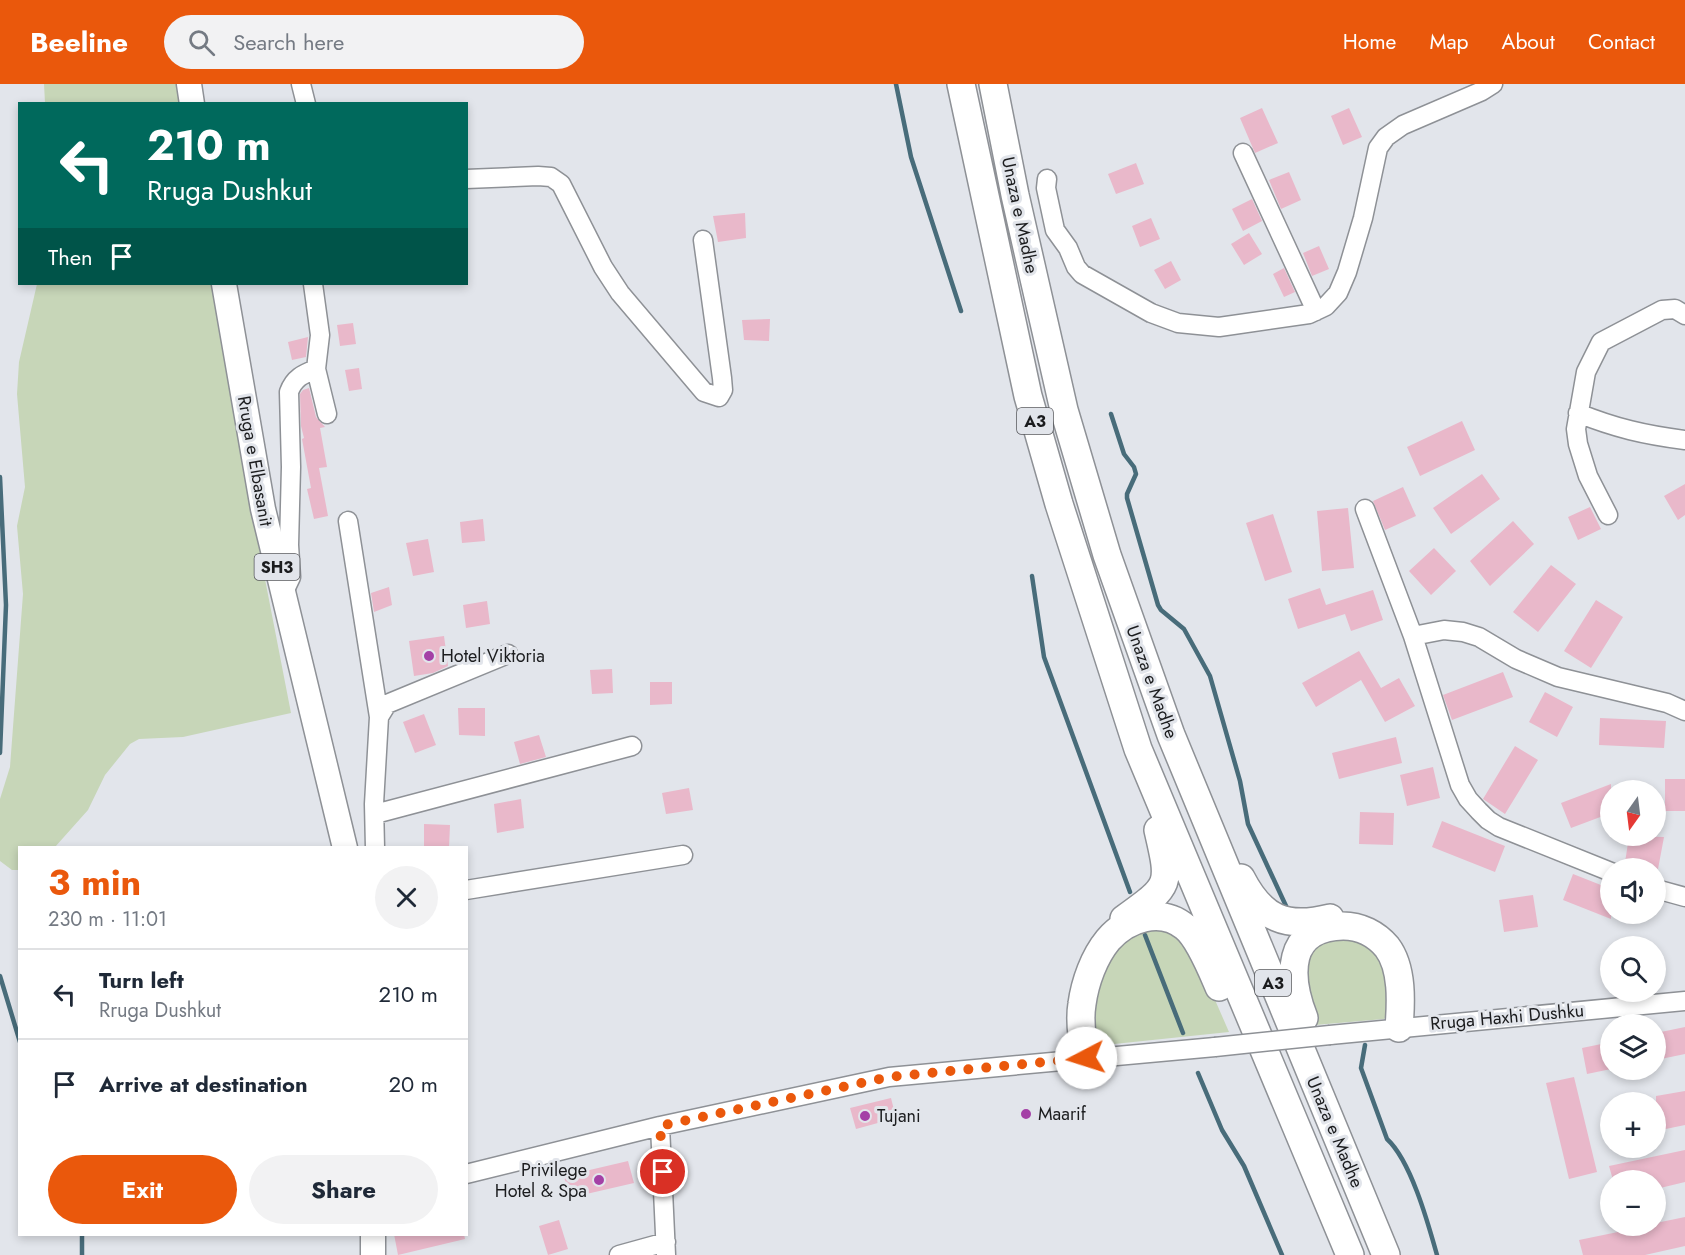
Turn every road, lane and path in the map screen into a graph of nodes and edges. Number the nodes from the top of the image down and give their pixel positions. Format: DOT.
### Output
graph roads {
  1 [pos="189,84"];
  2 [pos="301,84"];
  3 [pos="961,84"];
  4 [pos="993,84"];
  5 [pos="1484,86"];
  6 [pos="192,102"];
  7 [pos="306,102"];
  8 [pos="1243,153"];
  9 [pos="468,179"];
  10 [pos="1047,179"];
  11 [pos="703,240"];
  12 [pos="224,285"];
  13 [pos="313,285"];
  14 [pos="1316,311"];
  15 [pos="1685,315"];
  16 [pos="316,369"];
  17 [pos="1578,412"];
  18 [pos="327,414"];
  19 [pos="1685,440"];
  20 [pos="1365,509"];
  21 [pos="1608,515"];
  22 [pos="348,521"];
  23 [pos="283,594"];
  24 [pos="1413,636"];
  25 [pos="508,654"];
  26 [pos="1685,711"];
  27 [pos="379,717"];
  28 [pos="1170,735"];
  29 [pos="632,746"];
  30 [pos="1138,749"];
  31 [pos="375,814"];
  32 [pos="345,846"];
  33 [pos="375,846"];
  34 [pos="682,855"];
  35 [pos="1600,868"];
  36 [pos="468,890"];
  37 [pos="1666,892"];
  38 [pos="1685,897"];
  39 [pos="1685,1001"];
  40 [pos="1408,1027"];
  41 [pos="1078,1059"];
  42 [pos="660,1126"];
  43 [pos="468,1174"];
  44 [pos="373,1236"];
  45 [pos="1381,1243"];
  46 [pos="666,1248"];
  47 [pos="1347,1248"];
  48 [pos="373,1255"];
  49 [pos="619,1255"];
  1 -- 6 [label="main road"];
  2 -- 7 [label="street"];
  3 -- 30 [label="highway, Unaza e Madhe / A3"];
  4 -- 28 [label="highway, Unaza e Madhe / A3"];
  5 -- 14 [label="street"];
  8 -- 14 [label="street"];
  9 -- 11 [label="street"];
  10 -- 14 [label="street"];
  12 -- 23 [label="main road, Rruga e Elbasanit / SH3"];
  13 -- 16 [label="street"];
  15 -- 17 [label="street"];
  16 -- 18 [label="street"];
  16 -- 23 [label="street"];
  17 -- 19 [label="street"];
  17 -- 21 [label="street"];
  20 -- 24 [label="street"];
  22 -- 27 [label="street"];
  23 -- 32 [label="main road, Rruga e Elbasanit / SH3"];
  24 -- 26 [label="street"];
  24 -- 35 [label="street"];
  25 -- 27 [label="street"];
  27 -- 31 [label="street"];
  28 -- 40 [label="highway"];
  28 -- 45 [label="highway, Unaza e Madhe / A3"];
  29 -- 31 [label="street"];
  30 -- 41 [label="highway"];
  30 -- 47 [label="highway, Unaza e Madhe / A3"];
  31 -- 33 [label="street"];
  34 -- 36 [label="street"];
  37 -- 38 [label="street"];
  39 -- 40 [label="street, Rruga Haxhi Dushku"];
  40 -- 41 [label="street, Rruga Haxhi Dushku, bridge"];
  40 -- 45 [label="highway"];
  41 -- 42 [label="street"];
  41 -- 47 [label="highway"];
  42 -- 43 [label="street"];
  42 -- 46 [label="street"];
  44 -- 48 [label="main road"];
  46 -- 49 [label="street"];
}
